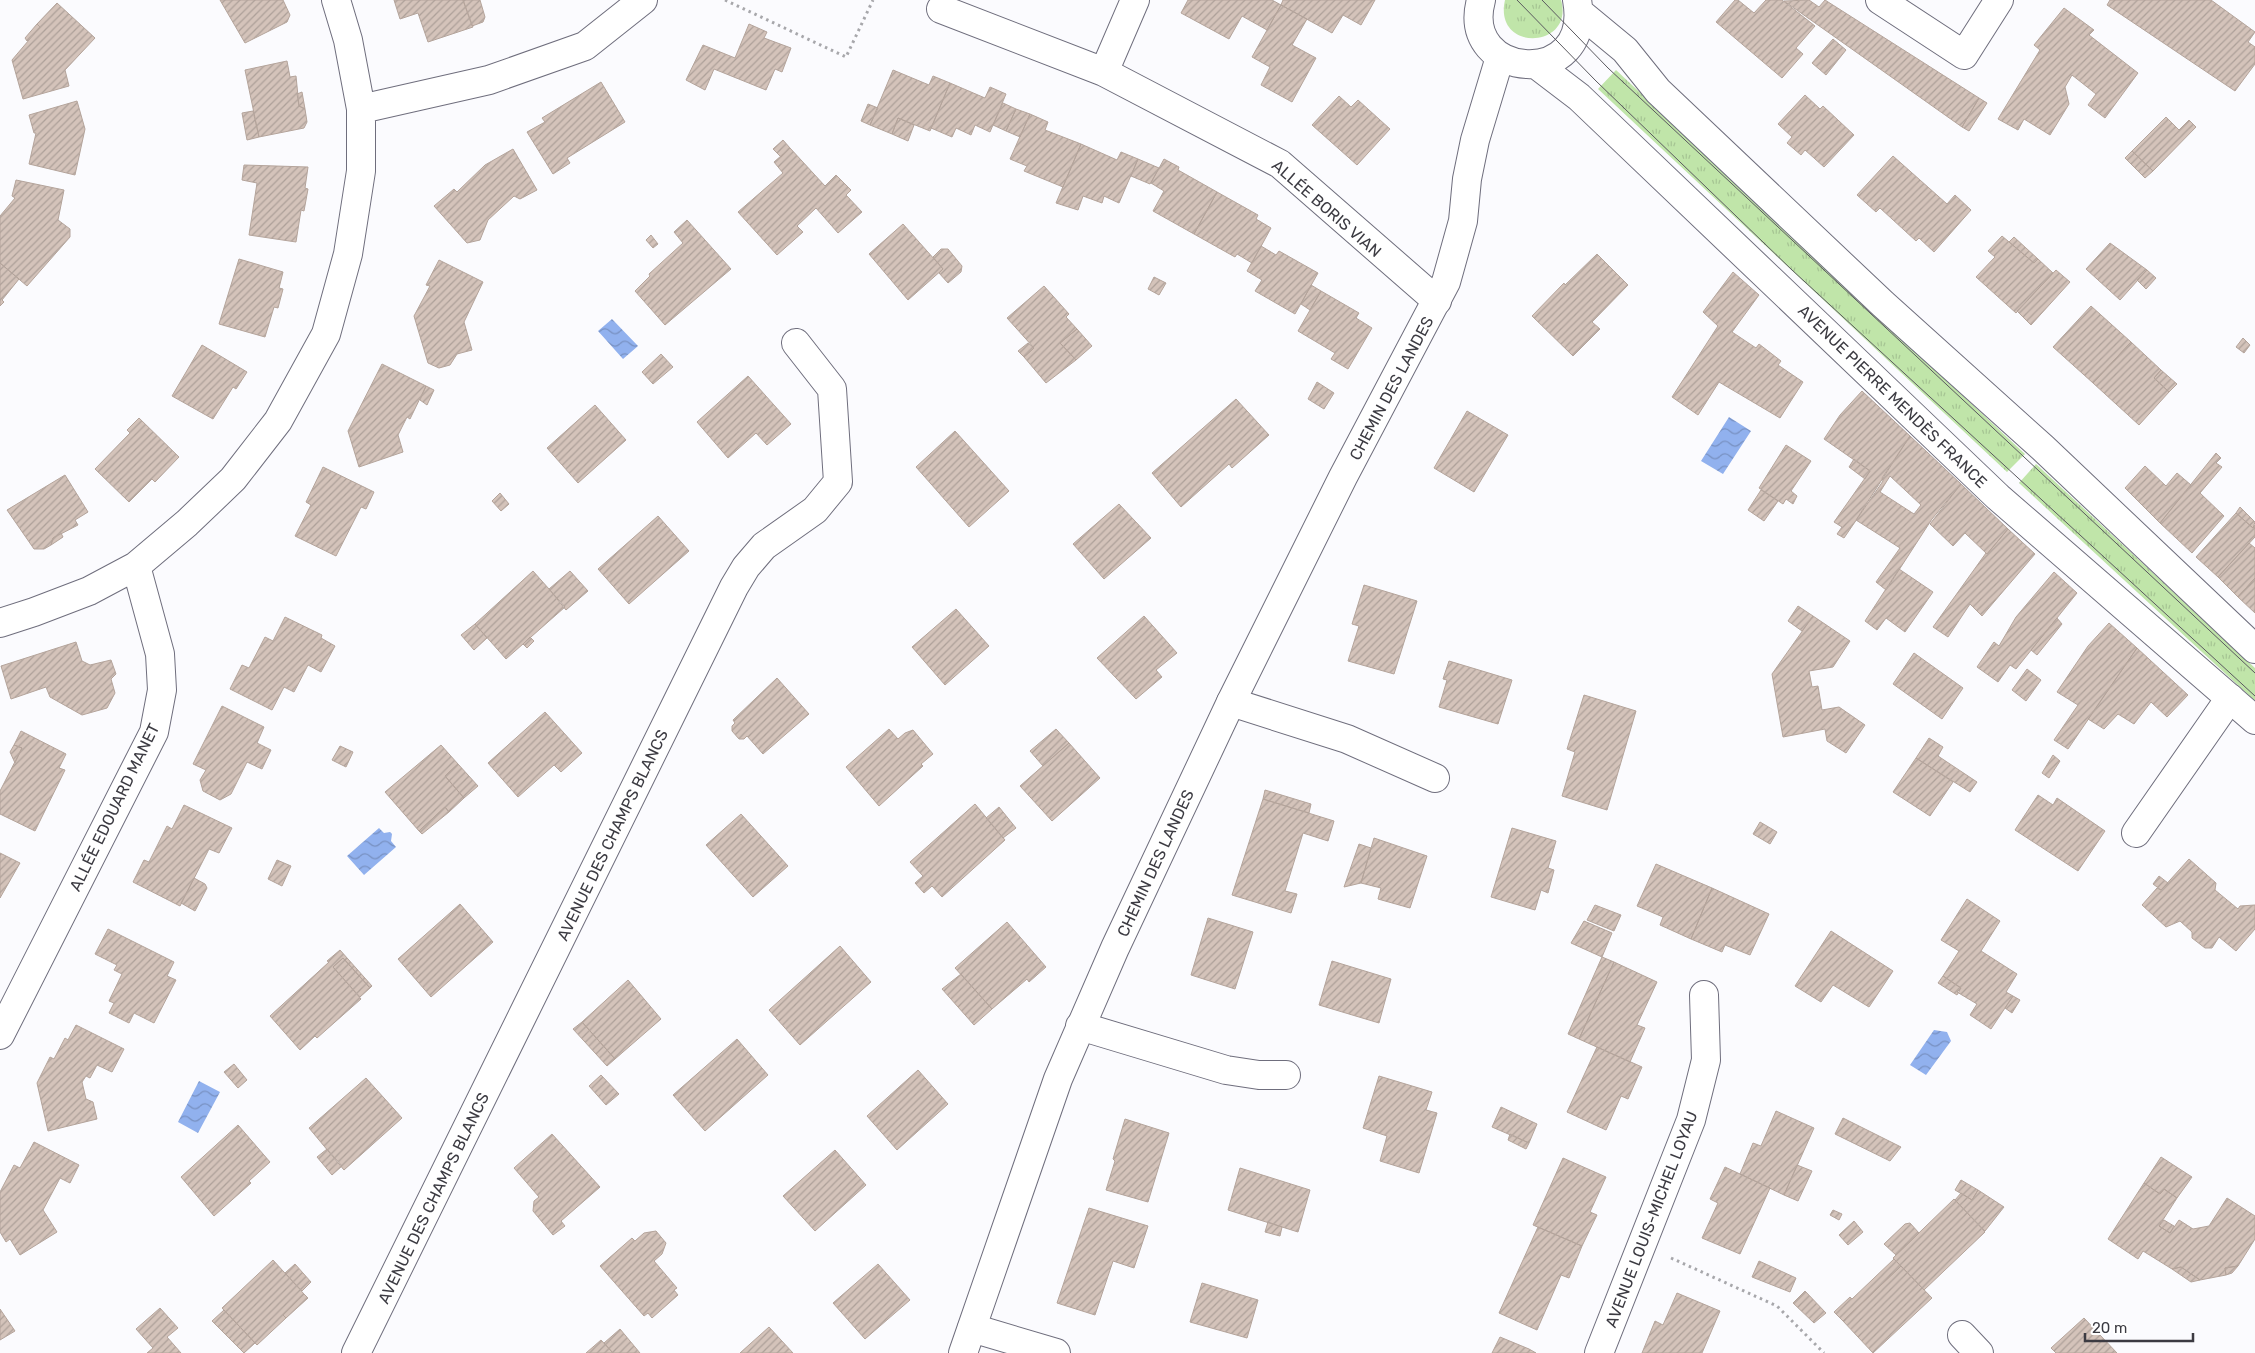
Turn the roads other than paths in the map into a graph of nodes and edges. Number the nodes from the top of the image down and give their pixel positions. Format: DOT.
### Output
graph roads {
  1 [pos="336,0"];
  2 [pos="643,0"];
  3 [pos="1135,0"];
  4 [pos="1480,0"];
  5 [pos="1880,0"];
  6 [pos="1999,0"];
  7 [pos="1578,6"];
  8 [pos="941,9"];
  9 [pos="1500,57"];
  10 [pos="1537,65"];
  11 [pos="1104,72"];
  12 [pos="361,109"];
  13 [pos="1437,301"];
  14 [pos="796,343"];
  15 [pos="136,566"];
  16 [pos="0,623"];
  17 [pos="2255,649"];
  18 [pos="2230,698"];
  19 [pos="1231,702"];
  20 [pos="2255,720"];
  21 [pos="1435,778"];
  22 [pos="2136,833"];
  23 [pos="1704,995"];
  24 [pos="1080,1026"];
  25 [pos="0,1035"];
  26 [pos="1286,1075"];
  27 [pos="972,1328"];
  28 [pos="356,1353"];
  29 [pos="963,1353"];
  30 [pos="1056,1353"];
  31 [pos="1598,1353"];
  1 -- 12 [label="street"];
  2 -- 12 [label="street"];
  3 -- 11 [label="street"];
  4 -- 9 [label="street"];
  5 -- 6 [label="street"];
  7 -- 10 [label="street"];
  7 -- 17 [label="street"];
  8 -- 11 [label="street, ALLÉE BORIS VIAN"];
  9 -- 10 [label="street"];
  9 -- 13 [label="street, CHEMIN DES LANDES"];
  10 -- 18 [label="street, AVENUE PIERRE MENDÈS FRANCE"];
  11 -- 13 [label="street, ALLÉE BORIS VIAN"];
  12 -- 15 [label="street"];
  13 -- 19 [label="street, CHEMIN DES LANDES"];
  14 -- 28 [label="street, AVENUE DES CHAMPS BLANCS"];
  15 -- 16 [label="street"];
  15 -- 25 [label="street, ALLÉE EDOUARD MANET"];
  18 -- 20 [label="street, AVENUE PIERRE MENDÈS FRANCE"];
  18 -- 22 [label="street"];
  19 -- 21 [label="street"];
  19 -- 24 [label="street, CHEMIN DES LANDES"];
  23 -- 31 [label="street, AVENUE LOUIS-MICHEL LOYAU"];
  24 -- 26 [label="street"];
  24 -- 27 [label="street, CHEMIN DES LANDES"];
  27 -- 29 [label="street, CHEMIN DES LANDES"];
  27 -- 30 [label="street"];
}
